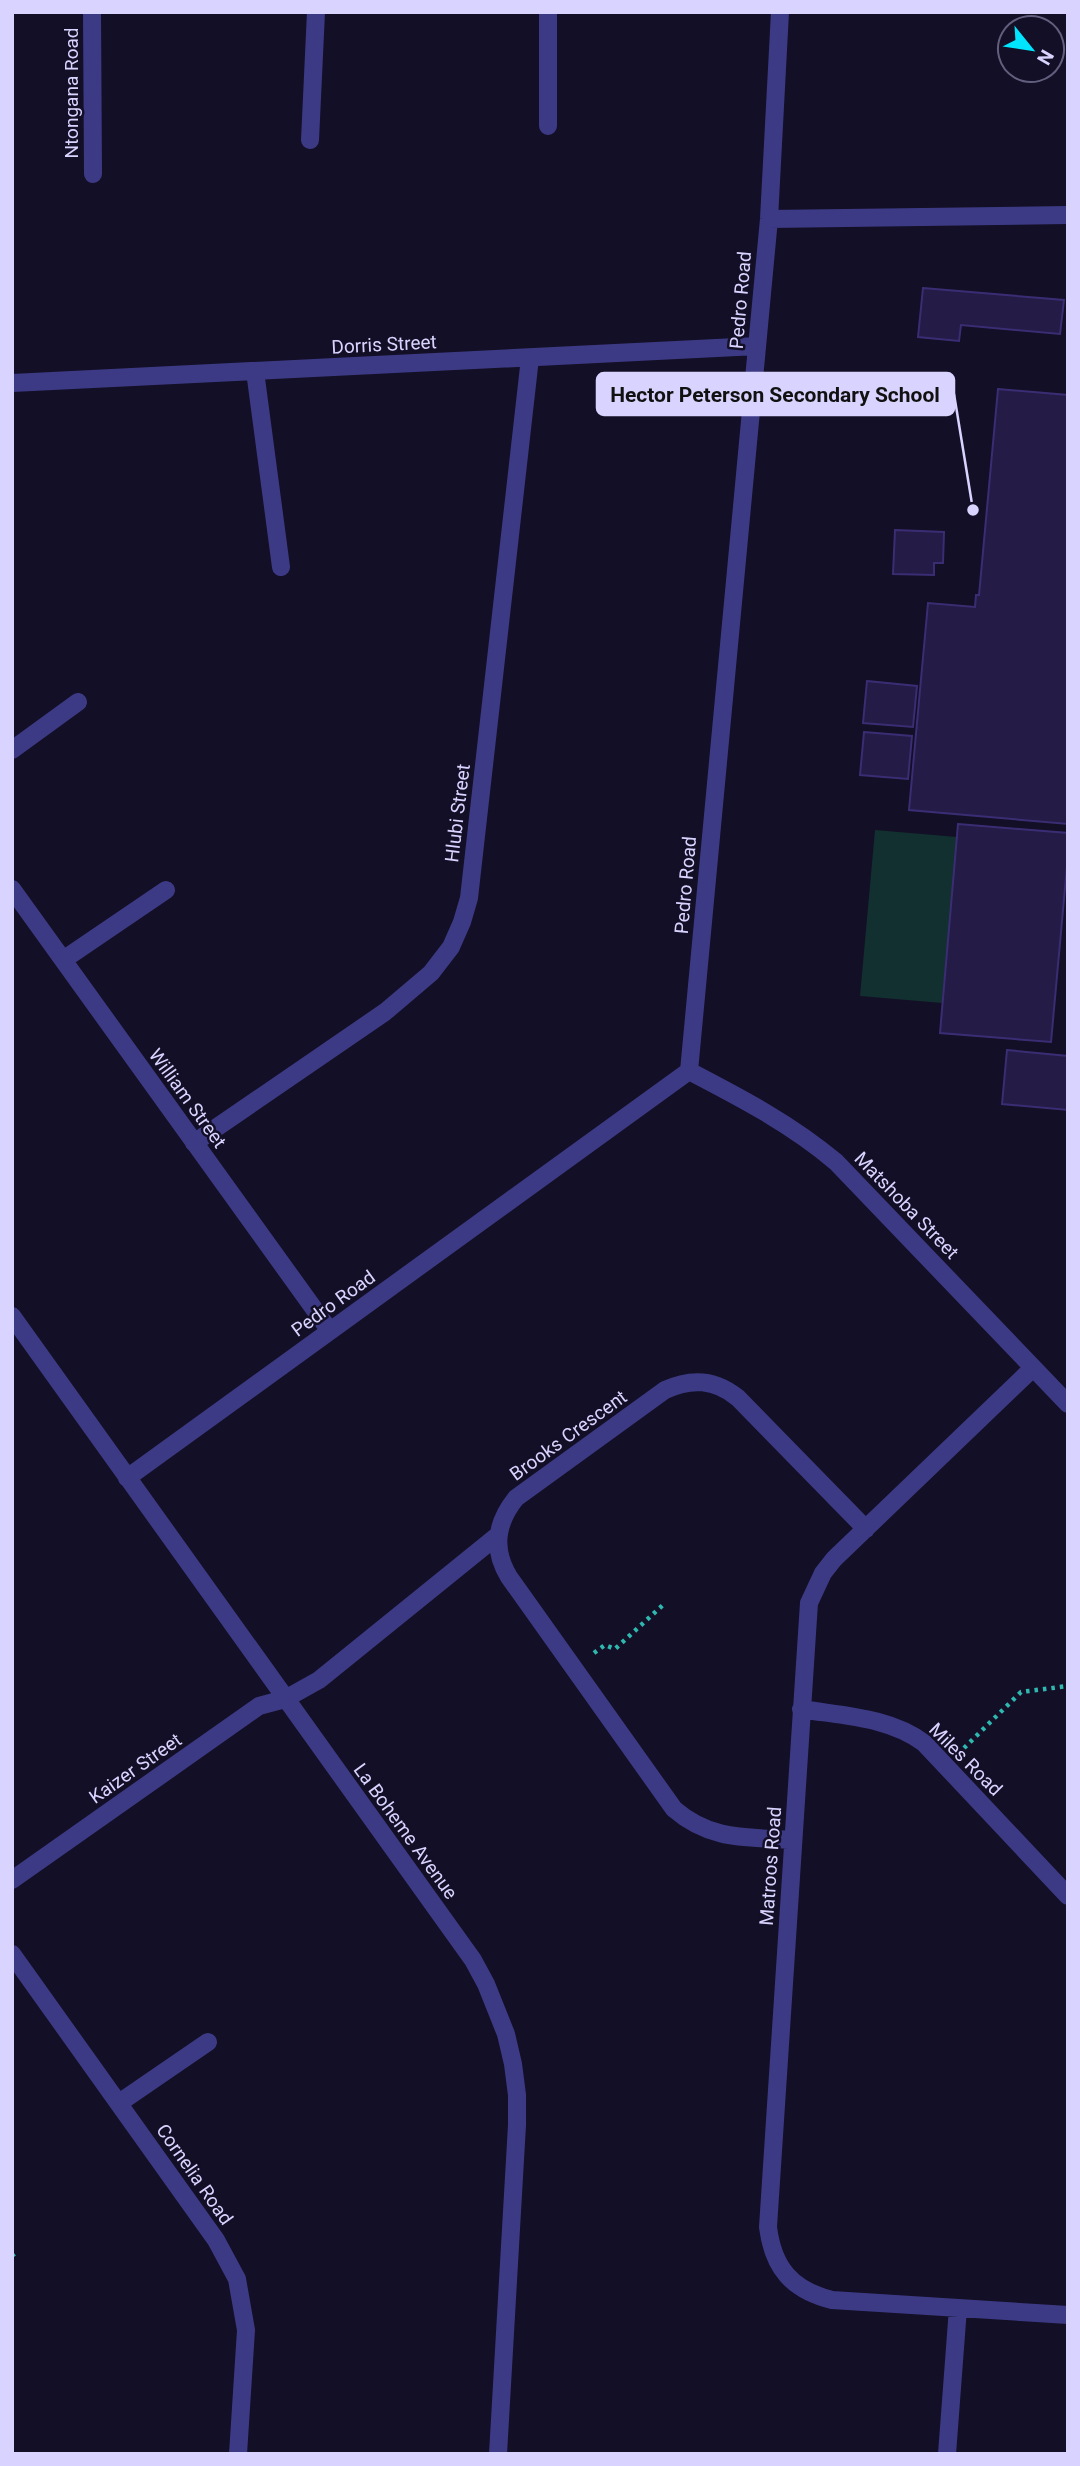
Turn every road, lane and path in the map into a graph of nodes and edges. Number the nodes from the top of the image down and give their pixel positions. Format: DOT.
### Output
graph roads {
  1 [pos="92,12"];
  2 [pos="316,12"];
  3 [pos="548,12"];
  4 [pos="780,12"];
  5 [pos="548,126"];
  6 [pos="310,140"];
  7 [pos="93,174"];
  8 [pos="1068,215"];
  9 [pos="769,219"];
  10 [pos="757,346"];
  11 [pos="530,358"];
  12 [pos="255,371"];
  13 [pos="12,383"];
  14 [pos="281,567"];
  15 [pos="78,702"];
  16 [pos="12,750"];
  17 [pos="12,890"];
  18 [pos="166,890"];
  19 [pos="63,960"];
  20 [pos="689,1071"];
  21 [pos="194,1143"];
  22 [pos="12,1316"];
  23 [pos="330,1331"];
  24 [pos="1034,1368"];
  25 [pos="1068,1404"];
  26 [pos="127,1478"];
  27 [pos="866,1529"];
  28 [pos="497,1536"];
  29 [pos="664,1604"];
  30 [pos="573,1667"];
  31 [pos="1068,1686"];
  32 [pos="285,1699"];
  33 [pos="801,1709"];
  34 [pos="946,1766"];
  35 [pos="793,1840"];
  36 [pos="14,1876"];
  37 [pos="1068,1896"];
  38 [pos="12,1954"];
  39 [pos="208,2042"];
  40 [pos="119,2103"];
  41 [pos="958,2308"];
  42 [pos="1068,2315"];
  43 [pos="237,2454"];
  44 [pos="498,2454"];
  45 [pos="947,2454"];
  1 -- 7 [label="street, Ntongana Road"];
  2 -- 6 [label="street"];
  3 -- 5 [label="street"];
  4 -- 9 [label="street, Pedro Road"];
  8 -- 9 [label="street"];
  9 -- 10 [label="street, Pedro Road"];
  10 -- 11 [label="street, Dorris Street"];
  10 -- 20 [label="street, Pedro Road"];
  11 -- 12 [label="street, Dorris Street"];
  11 -- 21 [label="street, Hlubi Street"];
  12 -- 13 [label="street, Dorris Street"];
  12 -- 14 [label="street"];
  15 -- 16 [label="street"];
  17 -- 19 [label="street, William Street"];
  18 -- 19 [label="street"];
  19 -- 21 [label="street, William Street"];
  20 -- 23 [label="street, Pedro Road"];
  20 -- 24 [label="street, Matshoba Street"];
  21 -- 23 [label="street, William Street"];
  22 -- 26 [label="street, La Boheme Avenue"];
  23 -- 26 [label="street, Pedro Road"];
  24 -- 25 [label="street, Matshoba Street"];
  24 -- 27 [label="street, Matroos Road"];
  26 -- 32 [label="street, La Boheme Avenue"];
  27 -- 28 [label="street, Brooks Crescent"];
  27 -- 33 [label="street, Matroos Road"];
  28 -- 30 [label="street"];
  28 -- 32 [label="street, Kaizer Street"];
  29 -- 30 [label="path"];
  30 -- 35 [label="street"];
  31 -- 34 [label="path"];
  32 -- 36 [label="street, Kaizer Street"];
  32 -- 44 [label="street, La Boheme Avenue"];
  33 -- 34 [label="street, Miles Road"];
  33 -- 35 [label="street, Matroos Road"];
  34 -- 37 [label="street, Miles Road"];
  35 -- 41 [label="street, Matroos Road"];
  38 -- 40 [label="street, Cornelia Road"];
  39 -- 40 [label="street"];
  40 -- 43 [label="street, Cornelia Road"];
  41 -- 42 [label="street, Matroos Road"];
  41 -- 45 [label="street"];
}
